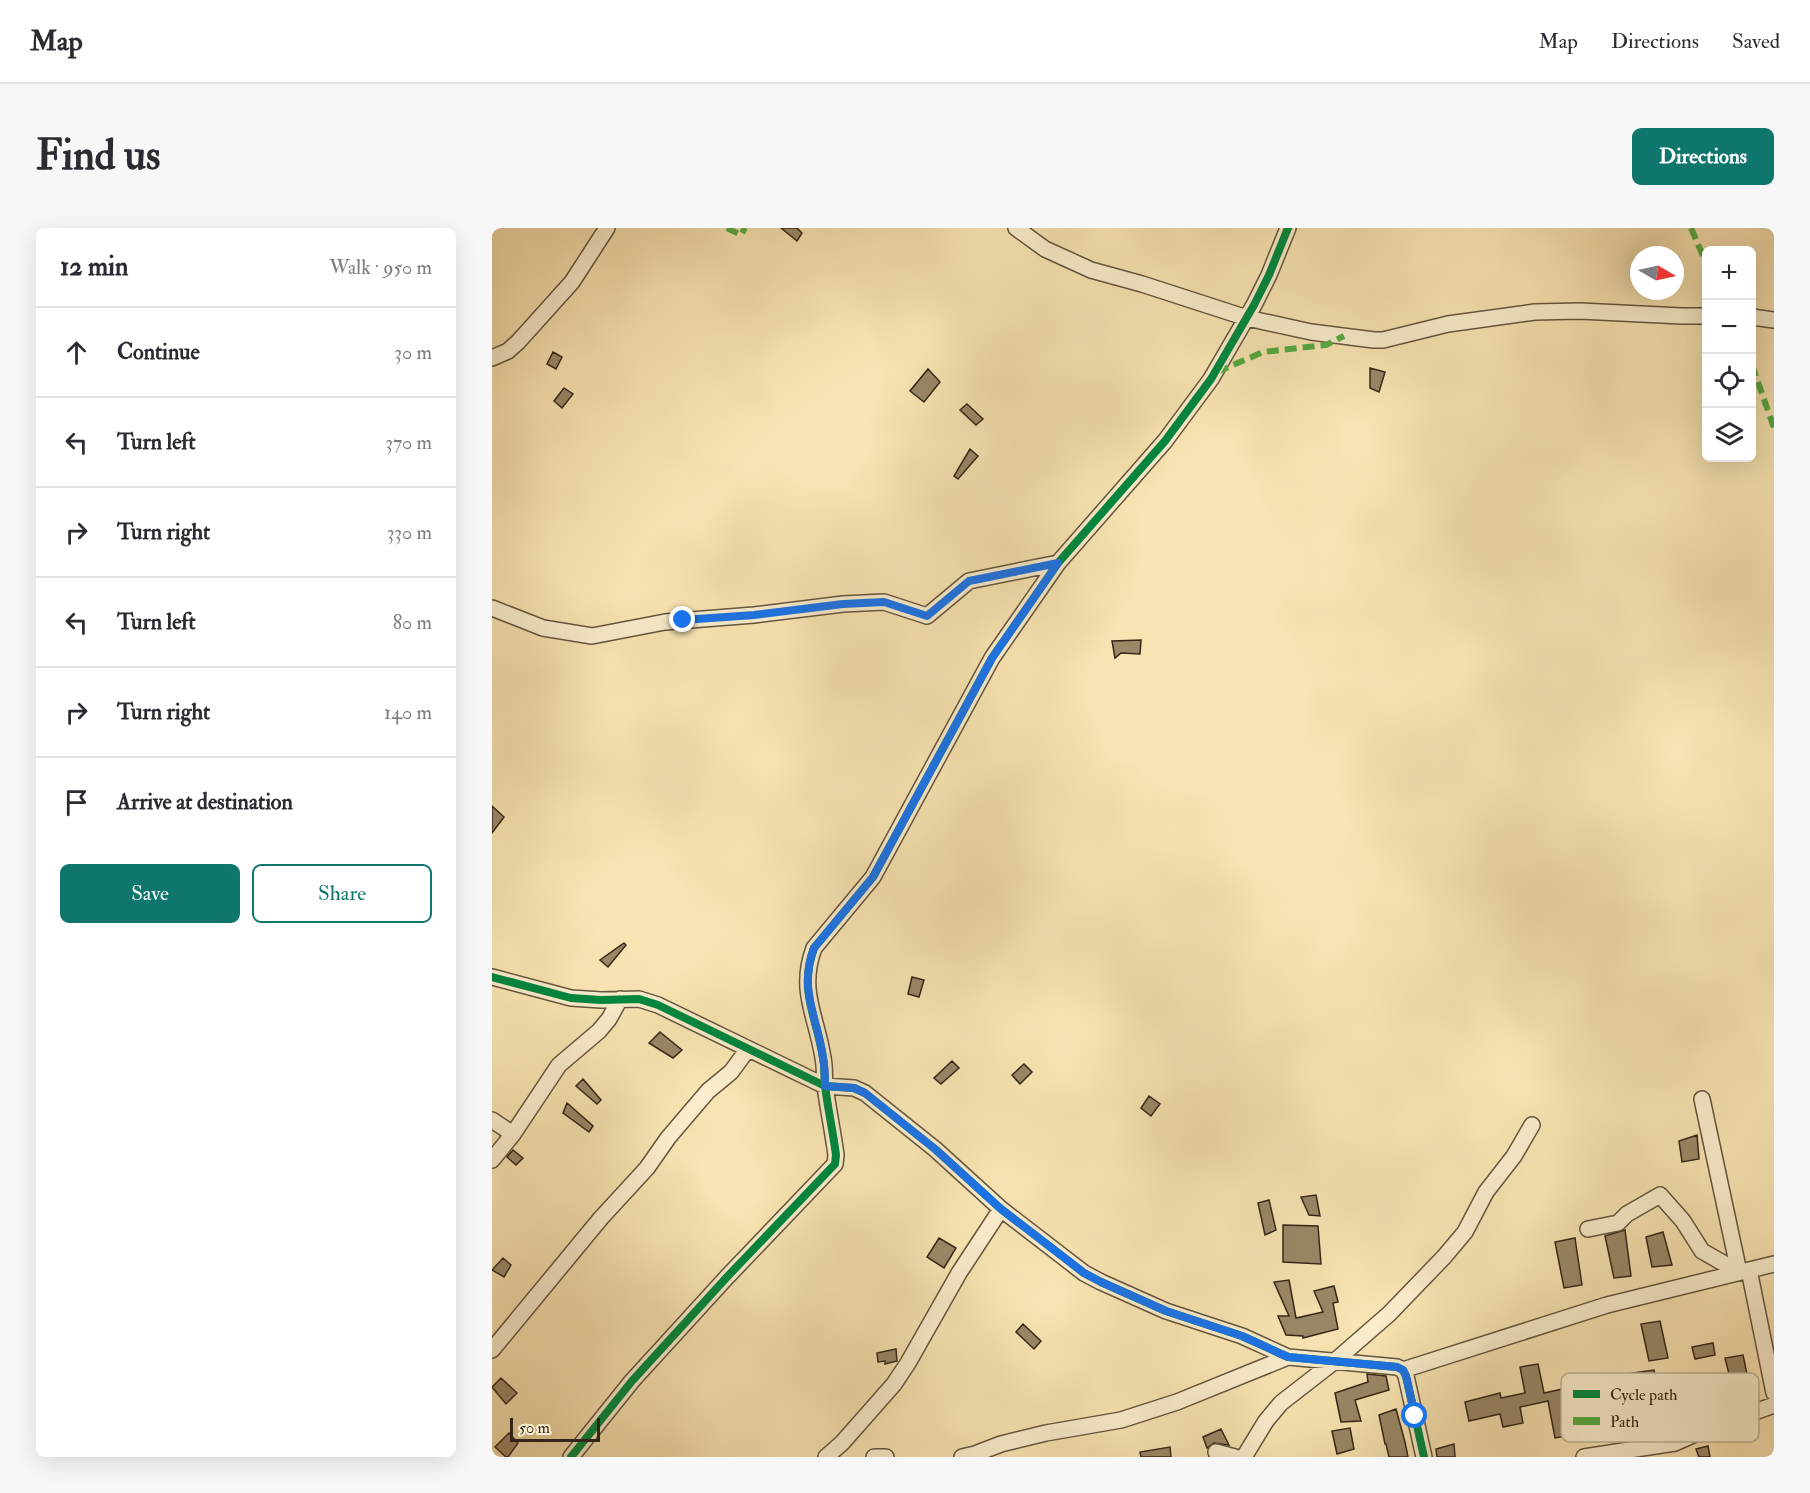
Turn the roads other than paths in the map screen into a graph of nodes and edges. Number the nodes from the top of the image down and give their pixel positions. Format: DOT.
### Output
graph roads {
  1 [pos="607,228"];
  2 [pos="1016,228"];
  3 [pos="1288,228"];
  4 [pos="1702,316"];
  5 [pos="1756,317"];
  6 [pos="1247,318"];
  7 [pos="1774,320"];
  8 [pos="492,358"];
  9 [pos="1058,563"];
  10 [pos="492,608"];
  11 [pos="492,977"];
  12 [pos="621,999"];
  13 [pos="748,1050"];
  14 [pos="825,1086"];
  15 [pos="1702,1099"];
  16 [pos="492,1120"];
  17 [pos="1532,1125"];
  18 [pos="513,1134"];
  19 [pos="492,1160"];
  20 [pos="1001,1209"];
  21 [pos="1588,1229"];
  22 [pos="1774,1264"];
  23 [pos="1744,1271"];
  24 [pos="492,1350"];
  25 [pos="1288,1357"];
  26 [pos="1335,1361"];
  27 [pos="1403,1370"];
  28 [pos="1774,1393"];
  29 [pos="1774,1405"];
  30 [pos="1759,1410"];
  31 [pos="1677,1442"];
  32 [pos="1216,1452"];
  33 [pos="571,1457"];
  34 [pos="826,1457"];
  35 [pos="874,1457"];
  36 [pos="886,1457"];
  37 [pos="962,1457"];
  38 [pos="1235,1457"];
  39 [pos="1244,1457"];
  40 [pos="1424,1457"];
  41 [pos="1584,1457"];
  1 -- 8 [label="street"];
  2 -- 6 [label="street"];
  3 -- 6 [label="street"];
  4 -- 6 [label="street"];
  5 -- 7 [label="street"];
  6 -- 9 [label="street"];
  9 -- 10 [label="street"];
  9 -- 14 [label="street"];
  11 -- 12 [label="street"];
  12 -- 13 [label="street"];
  12 -- 18 [label="street"];
  13 -- 14 [label="street"];
  13 -- 24 [label="street"];
  14 -- 20 [label="street"];
  14 -- 33 [label="street"];
  15 -- 23 [label="street"];
  16 -- 18 [label="street"];
  17 -- 26 [label="street"];
  18 -- 19 [label="street"];
  20 -- 25 [label="street"];
  20 -- 34 [label="street"];
  21 -- 23 [label="street"];
  22 -- 23 [label="street"];
  23 -- 27 [label="street"];
  23 -- 28 [label="street"];
  25 -- 26 [label="street"];
  25 -- 37 [label="street"];
  26 -- 27 [label="street"];
  26 -- 39 [label="street"];
  27 -- 40 [label="street"];
  29 -- 30 [label="street"];
  31 -- 41 [label="street"];
  32 -- 38 [label="street"];
  35 -- 36 [label="street"];
}
